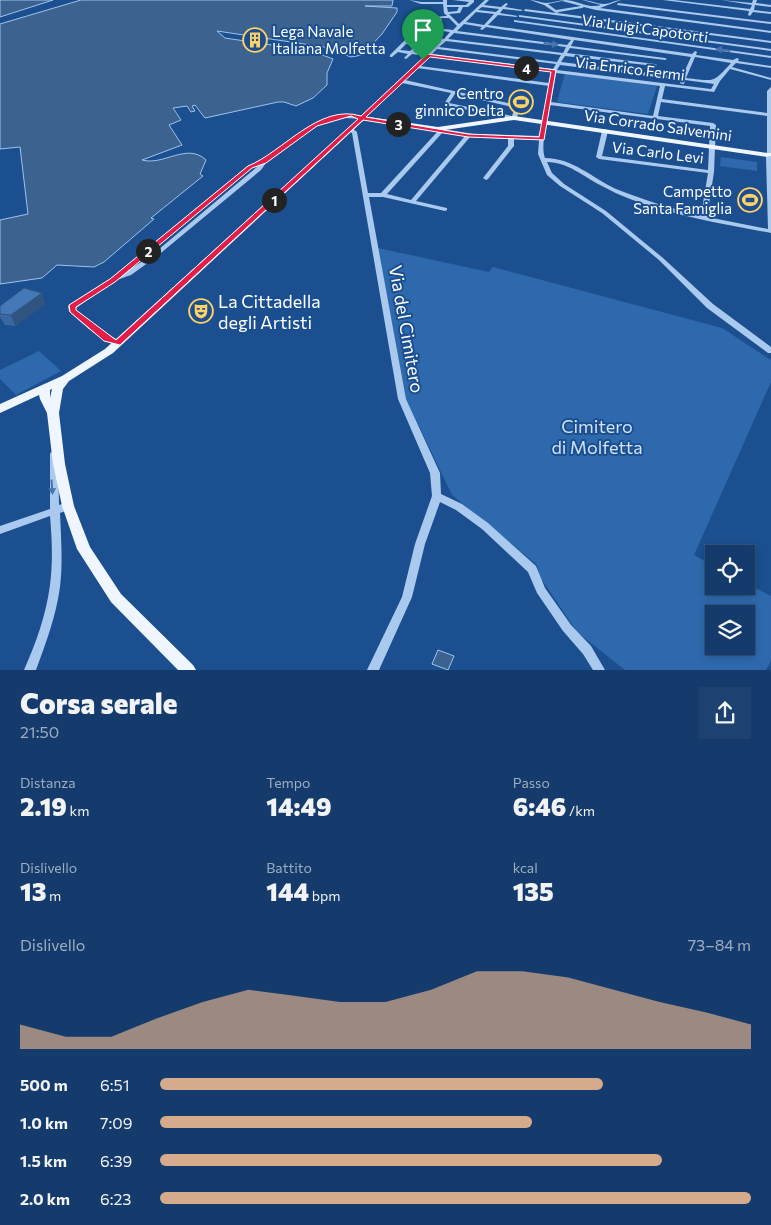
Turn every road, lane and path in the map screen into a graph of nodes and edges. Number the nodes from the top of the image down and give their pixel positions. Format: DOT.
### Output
graph roads {
  1 [pos="411,0"];
  2 [pos="455,0"];
  3 [pos="464,0"];
  4 [pos="532,0"];
  5 [pos="562,0"];
  6 [pos="584,0"];
  7 [pos="627,0"];
  8 [pos="718,0"];
  9 [pos="723,0"];
  10 [pos="472,1"];
  11 [pos="618,1"];
  12 [pos="667,1"];
  13 [pos="743,2"];
  14 [pos="755,2"];
  15 [pos="445,3"];
  16 [pos="545,4"];
  17 [pos="604,5"];
  18 [pos="644,5"];
  19 [pos="461,6"];
  20 [pos="694,6"];
  21 [pos="771,6"];
  22 [pos="480,7"];
  23 [pos="540,7"];
  24 [pos="588,7"];
  25 [pos="503,8"];
  26 [pos="596,8"];
  27 [pos="553,9"];
  28 [pos="662,9"];
  29 [pos="740,10"];
  30 [pos="614,11"];
  31 [pos="713,11"];
  32 [pos="546,13"];
  33 [pos="771,13"];
  34 [pos="520,14"];
  35 [pos="559,14"];
  36 [pos="638,14"];
  37 [pos="750,15"];
  38 [pos="449,16"];
  39 [pos="658,17"];
  40 [pos="492,18"];
  41 [pos="540,18"];
  42 [pos="588,18"];
  43 [pos="438,19"];
  44 [pos="606,20"];
  45 [pos="687,21"];
  46 [pos="770,21"];
  47 [pos="565,22"];
  48 [pos="464,23"];
  49 [pos="535,24"];
  50 [pos="583,24"];
  51 [pos="632,24"];
  52 [pos="707,24"];
  53 [pos="459,26"];
  54 [pos="485,26"];
  55 [pos="601,26"];
  56 [pos="652,26"];
  57 [pos="506,29"];
  58 [pos="571,29"];
  59 [pos="746,29"];
  60 [pos="628,30"];
  61 [pos="682,30"];
  62 [pos="415,31"];
  63 [pos="432,31"];
  64 [pos="762,31"];
  65 [pos="527,32"];
  66 [pos="771,32"];
  67 [pos="452,33"];
  68 [pos="596,33"];
  69 [pos="648,33"];
  70 [pos="703,33"];
  71 [pos="476,34"];
  72 [pos="624,36"];
  73 [pos="497,37"];
  74 [pos="678,37"];
  75 [pos="742,38"];
  76 [pos="573,39"];
  77 [pos="644,39"];
  78 [pos="520,40"];
  79 [pos="700,40"];
  80 [pos="754,40"];
  81 [pos="590,41"];
  82 [pos="771,42"];
  83 [pos="404,43"];
  84 [pos="466,44"];
  85 [pos="618,44"];
  86 [pos="676,44"];
  87 [pos="419,45"];
  88 [pos="439,46"];
  89 [pos="569,46"];
  90 [pos="698,46"];
  91 [pos="740,46"];
  92 [pos="641,47"];
  93 [pos="748,47"];
  94 [pos="513,48"];
  95 [pos="486,49"];
  96 [pos="771,50"];
  97 [pos="457,52"];
  98 [pos="611,52"];
  99 [pos="673,52"];
  100 [pos="564,54"];
  101 [pos="740,54"];
  102 [pos="429,55"];
  103 [pos="693,55"];
  104 [pos="504,56"];
  105 [pos="771,57"];
  106 [pos="406,58"];
  107 [pos="452,58"];
  108 [pos="665,59"];
  109 [pos="423,60"];
  110 [pos="607,60"];
  111 [pos="476,61"];
  112 [pos="735,61"];
  113 [pos="559,63"];
  114 [pos="498,64"];
  115 [pos="655,66"];
  116 [pos="416,67"];
  117 [pos="771,67"];
  118 [pos="604,68"];
  119 [pos="730,68"];
  120 [pos="440,70"];
  121 [pos="554,71"];
  122 [pos="644,73"];
  123 [pos="466,74"];
  124 [pos="683,78"];
  125 [pos="771,79"];
  126 [pos="401,81"];
  127 [pos="710,82"];
  128 [pos="718,82"];
  129 [pos="551,85"];
  130 [pos="663,85"];
  131 [pos="680,87"];
  132 [pos="771,88"];
  133 [pos="703,90"];
  134 [pos="454,93"];
  135 [pos="770,99"];
  136 [pos="659,100"];
  137 [pos="548,104"];
  138 [pos="371,109"];
  139 [pos="349,113"];
  140 [pos="770,115"];
  141 [pos="339,116"];
  142 [pos="364,116"];
  143 [pos="514,118"];
  144 [pos="655,118"];
  145 [pos="545,122"];
  146 [pos="350,129"];
  147 [pos="439,130"];
  148 [pos="605,131"];
  149 [pos="468,136"];
  150 [pos="511,138"];
  151 [pos="542,138"];
  152 [pos="712,146"];
  153 [pos="770,155"];
  154 [pos="543,160"];
  155 [pos="711,172"];
  156 [pos="486,178"];
  157 [pos="365,195"];
  158 [pos="383,195"];
  159 [pos="412,202"];
  160 [pos="445,209"];
  161 [pos="704,218"];
  162 [pos="771,230"];
  163 [pos="118,343"];
  164 [pos="771,351"];
  165 [pos="66,378"];
  166 [pos="44,388"];
  167 [pos="23,398"];
  168 [pos="51,402"];
  169 [pos="0,409"];
  170 [pos="55,429"];
  171 [pos="437,496"];
  172 [pos="68,506"];
  173 [pos="54,511"];
  174 [pos="0,530"];
  175 [pos="30,670"];
  176 [pos="188,670"];
  177 [pos="374,670"];
  178 [pos="599,670"];
  1 -- 15 [label="street"];
  2 -- 3 [label="street"];
  3 -- 10 [label="street"];
  4 -- 16 [label="street"];
  5 -- 16 [label="street"];
  5 -- 24 [label="street"];
  6 -- 17 [label="street"];
  7 -- 18 [label="street"];
  8 -- 31 [label="street"];
  9 -- 13 [label="street"];
  10 -- 19 [label="street"];
  11 -- 17 [label="street"];
  11 -- 18 [label="street"];
  11 -- 30 [label="street"];
  12 -- 18 [label="street"];
  12 -- 20 [label="street"];
  12 -- 28 [label="street"];
  13 -- 14 [label="street"];
  13 -- 29 [label="street"];
  14 -- 21 [label="street"];
  14 -- 37 [label="street"];
  15 -- 19 [label="street"];
  15 -- 38 [label="street"];
  16 -- 27 [label="street"];
  17 -- 26 [label="street"];
  18 -- 28 [label="street"];
  18 -- 36 [label="street"];
  19 -- 38 [label="street"];
  20 -- 28 [label="street"];
  20 -- 31 [label="street"];
  20 -- 31 [label="street"];
  20 -- 45 [label="street"];
  22 -- 25 [label="street"];
  22 -- 25 [label="street"];
  22 -- 40 [label="street"];
  22 -- 48 [label="street"];
  23 -- 34 [label="street"];
  24 -- 26 [label="street"];
  24 -- 27 [label="street"];
  25 -- 34 [label="street"];
  25 -- 34 [label="street"];
  25 -- 34 [label="street"];
  25 -- 40 [label="street"];
  26 -- 30 [label="street"];
  26 -- 42 [label="street"];
  27 -- 32 [label="street"];
  27 -- 35 [label="street"];
  28 -- 39 [label="street"];
  29 -- 31 [label="street"];
  29 -- 37 [label="street"];
  30 -- 36 [label="street"];
  30 -- 44 [label="street"];
  31 -- 37 [label="street"];
  31 -- 52 [label="street"];
  32 -- 34 [label="street"];
  32 -- 35 [label="street"];
  32 -- 41 [label="street"];
  33 -- 37 [label="street"];
  34 -- 40 [label="street"];
  34 -- 41 [label="street"];
  34 -- 49 [label="street, Via Luigi Capotorti"];
  34 -- 57 [label="street"];
  35 -- 42 [label="street"];
  35 -- 47 [label="street"];
  36 -- 39 [label="street"];
  36 -- 51 [label="street"];
  37 -- 46 [label="street"];
  37 -- 59 [label="street"];
  38 -- 43 [label="street"];
  38 -- 53 [label="street"];
  39 -- 45 [label="street"];
  39 -- 56 [label="street"];
  40 -- 54 [label="street"];
  41 -- 47 [label="street"];
  41 -- 49 [label="street"];
  42 -- 44 [label="street"];
  42 -- 50 [label="street"];
  43 -- 62 [label="street"];
  43 -- 63 [label="street"];
  44 -- 51 [label="street"];
  44 -- 55 [label="street"];
  45 -- 52 [label="street"];
  45 -- 61 [label="street"];
  46 -- 64 [label="street"];
  47 -- 50 [label="street"];
  47 -- 58 [label="street"];
  48 -- 53 [label="street"];
  48 -- 54 [label="street"];
  49 -- 58 [label="street, Via Luigi Capotorti"];
  49 -- 65 [label="street"];
  50 -- 55 [label="street"];
  51 -- 56 [label="street"];
  51 -- 60 [label="street"];
  52 -- 59 [label="street"];
  52 -- 70 [label="street"];
  53 -- 67 [label="street"];
  54 -- 57 [label="street"];
  54 -- 71 [label="street"];
  55 -- 60 [label="street"];
  55 -- 68 [label="street"];
  56 -- 61 [label="street"];
  56 -- 69 [label="street"];
  57 -- 65 [label="street"];
  57 -- 73 [label="street"];
  58 -- 68 [label="street, Via Luigi Capotorti"];
  58 -- 76 [label="street"];
  59 -- 64 [label="street"];
  59 -- 75 [label="street"];
  60 -- 69 [label="street"];
  60 -- 72 [label="street"];
  61 -- 70 [label="street"];
  61 -- 74 [label="street"];
  62 -- 63 [label="street"];
  62 -- 83 [label="street"];
  63 -- 67 [label="street"];
  63 -- 87 [label="street"];
  64 -- 66 [label="street"];
  64 -- 80 [label="street"];
  65 -- 76 [label="street"];
  65 -- 78 [label="street"];
  67 -- 71 [label="street"];
  67 -- 88 [label="street"];
  68 -- 72 [label="street, Via Luigi Capotorti"];
  68 -- 81 [label="street"];
  69 -- 74 [label="street"];
  69 -- 77 [label="street"];
  70 -- 75 [label="street"];
  70 -- 79 [label="street"];
  71 -- 73 [label="street"];
  71 -- 84 [label="street"];
  72 -- 77 [label="street, Via Luigi Capotorti"];
  72 -- 85 [label="street"];
  73 -- 78 [label="street"];
  73 -- 95 [label="street"];
  74 -- 79 [label="street"];
  74 -- 86 [label="street"];
  75 -- 80 [label="street"];
  75 -- 91 [label="street"];
  76 -- 81 [label="street"];
  76 -- 89 [label="street"];
  77 -- 86 [label="street, Via Luigi Capotorti"];
  77 -- 92 [label="street"];
  78 -- 89 [label="street, one-way"];
  78 -- 94 [label="street"];
  79 -- 90 [label="street"];
  79 -- 91 [label="street"];
  80 -- 82 [label="street"];
  80 -- 93 [label="street"];
  81 -- 85 [label="street"];
  83 -- 87 [label="street"];
  83 -- 87 [label="street"];
  83 -- 87 [label="street"];
  83 -- 106 [label="street"];
  84 -- 88 [label="street"];
  84 -- 95 [label="street"];
  84 -- 97 [label="street"];
  85 -- 92 [label="street"];
  86 -- 90 [label="street, Via Luigi Capotorti"];
  86 -- 99 [label="street"];
  87 -- 88 [label="street"];
  87 -- 88 [label="street"];
  87 -- 102 [label="street, Via Enrico Fermi"];
  87 -- 106 [label="street"];
  88 -- 97 [label="street"];
  88 -- 102 [label="street"];
  89 -- 98 [label="street"];
  89 -- 100 [label="street"];
  101 -- 90 [label="street, Via Luigi Capotorti, one-way"];
  90 -- 103 [label="street"];
  91 -- 93 [label="street"];
  91 -- 101 [label="street"];
  92 -- 99 [label="street"];
  93 -- 96 [label="street"];
  93 -- 101 [label="street"];
  94 -- 95 [label="street"];
  94 -- 100 [label="street"];
  94 -- 104 [label="street"];
  95 -- 97 [label="street"];
  95 -- 104 [label="street"];
  95 -- 111 [label="street"];
  97 -- 107 [label="street"];
  98 -- 108 [label="street"];
  98 -- 110 [label="street"];
  99 -- 103 [label="street"];
  99 -- 108 [label="street"];
  100 -- 110 [label="street"];
  100 -- 113 [label="street"];
  101 -- 105 [label="street, Via Luigi Capotorti"];
  101 -- 112 [label="street"];
  102 -- 107 [label="street, Via Enrico Fermi"];
  102 -- 109 [label="street"];
  103 -- 112 [label="street"];
  103 -- 124 [label="street"];
  104 -- 113 [label="street"];
  104 -- 114 [label="street"];
  106 -- 109 [label="street"];
  107 -- 111 [label="street, Via Enrico Fermi"];
  107 -- 120 [label="street"];
  108 -- 115 [label="street"];
  109 -- 116 [label="street"];
  110 -- 115 [label="street"];
  110 -- 118 [label="street"];
  111 -- 114 [label="street, Via Enrico Fermi"];
  111 -- 123 [label="street"];
  112 -- 117 [label="street"];
  112 -- 119 [label="street"];
  113 -- 118 [label="street"];
  113 -- 121 [label="street"];
  114 -- 121 [label="street, Via Enrico Fermi"];
  115 -- 122 [label="street"];
  116 -- 120 [label="street"];
  116 -- 126 [label="street"];
  118 -- 122 [label="street"];
  119 -- 125 [label="street"];
  119 -- 128 [label="street"];
  120 -- 123 [label="street"];
  121 -- 129 [label="street"];
  121 -- 130 [label="street, Via Enrico Fermi"];
  122 -- 124 [label="street"];
  123 -- 129 [label="street"];
  124 -- 127 [label="street"];
  124 -- 131 [label="street"];
  126 -- 134 [label="street"];
  126 -- 138 [label="street"];
  127 -- 128 [label="street"];
  127 -- 133 [label="street"];
  128 -- 133 [label="street, Via Enrico Fermi"];
  129 -- 137 [label="street"];
  130 -- 131 [label="street, Via Enrico Fermi"];
  130 -- 136 [label="street"];
  131 -- 133 [label="street, Via Enrico Fermi"];
  132 -- 135 [label="street"];
  134 -- 143 [label="street"];
  134 -- 143 [label="street"];
  135 -- 140 [label="street"];
  136 -- 140 [label="street"];
  136 -- 144 [label="street"];
  137 -- 144 [label="street"];
  137 -- 145 [label="street"];
  138 -- 139 [label="street"];
  138 -- 142 [label="street"];
  139 -- 141 [label="street"];
  139 -- 142 [label="street"];
  140 -- 153 [label="street"];
  141 -- 142 [label="street"];
  141 -- 163 [label="street"];
  142 -- 146 [label="main road"];
  142 -- 147 [label="main road"];
  143 -- 145 [label="main road, Via Corrado Salvemini"];
  143 -- 147 [label="main road"];
  144 -- 152 [label="street"];
  145 -- 148 [label="main road, Via Corrado Salvemini"];
  145 -- 151 [label="street"];
  146 -- 157 [label="street, Via del Cimitero"];
  146 -- 163 [label="main road"];
  147 -- 149 [label="street"];
  147 -- 158 [label="street"];
  148 -- 152 [label="main road, Via Corrado Salvemini"];
  148 -- 155 [label="street, Via Carlo Levi"];
  149 -- 150 [label="street"];
  149 -- 159 [label="street"];
  150 -- 151 [label="street"];
  150 -- 156 [label="street"];
  151 -- 154 [label="street"];
  152 -- 153 [label="main road, Via Corrado Salvemini"];
  152 -- 155 [label="street"];
  153 -- 162 [label="street"];
  154 -- 161 [label="street"];
  154 -- 164 [label="street"];
  155 -- 161 [label="street"];
  157 -- 158 [label="street"];
  157 -- 171 [label="street, Via del Cimitero"];
  158 -- 159 [label="street"];
  159 -- 160 [label="street"];
  161 -- 162 [label="street"];
  163 -- 165 [label="main road"];
  165 -- 166 [label="main road"];
  165 -- 168 [label="main road"];
  166 -- 167 [label="main road"];
  166 -- 168 [label="main road"];
  167 -- 168 [label="main road"];
  167 -- 169 [label="main road"];
  168 -- 170 [label="main road"];
  170 -- 172 [label="main road"];
  170 -- 173 [label="street, one-way"];
  171 -- 177 [label="street, Via del Cimitero"];
  171 -- 178 [label="street"];
  172 -- 173 [label="street"];
  172 -- 176 [label="main road"];
  173 -- 174 [label="street"];
  173 -- 175 [label="street"];
}
